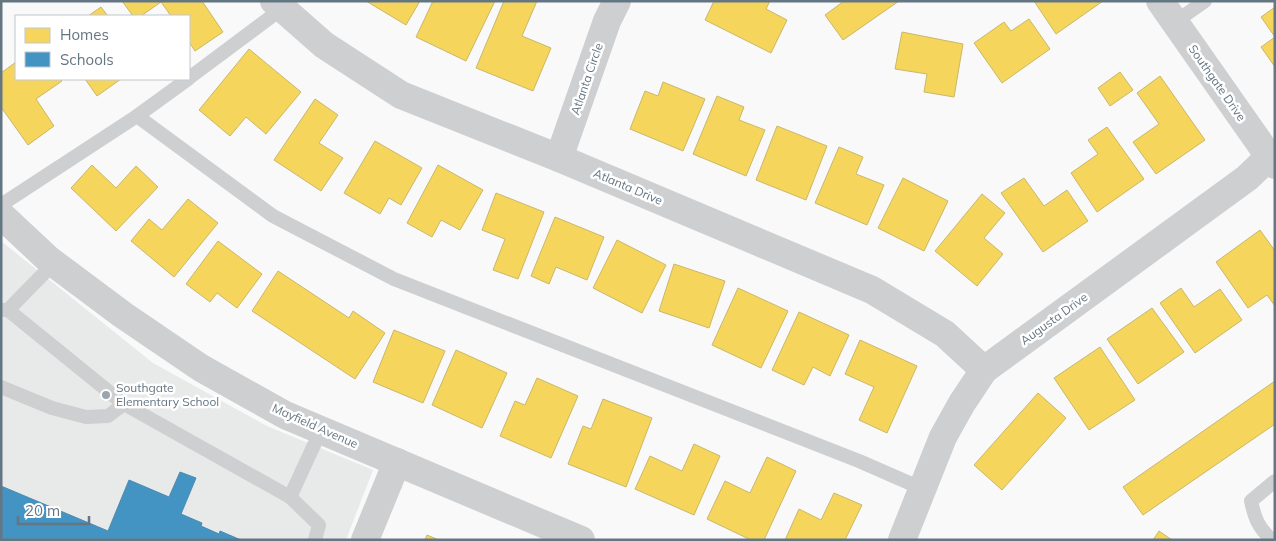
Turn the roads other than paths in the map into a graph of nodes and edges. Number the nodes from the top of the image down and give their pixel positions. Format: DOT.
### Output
graph roads {
  1 [pos="617,1"];
  2 [pos="1205,1"];
  3 [pos="283,4"];
  4 [pos="1167,12"];
  5 [pos="190,76"];
  6 [pos="185,80"];
  7 [pos="138,116"];
  8 [pos="559,158"];
  9 [pos="1273,159"];
  10 [pos="1,205"];
  11 [pos="1,216"];
  12 [pos="54,263"];
  13 [pos="4,310"];
  14 [pos="984,370"];
  15 [pos="1,387"];
  16 [pos="124,404"];
  17 [pos="321,430"];
  18 [pos="398,462"];
  19 [pos="1275,481"];
  20 [pos="923,489"];
  21 [pos="290,497"];
  22 [pos="315,540"];
  23 [pos="366,540"];
  24 [pos="581,540"];
  25 [pos="902,540"];
  26 [pos="1272,540"];
  1 -- 8 [label="street, Atlanta Circle"];
  2 -- 4 [label="lane"];
  3 -- 5 [label="lane"];
  3 -- 8 [label="street, Atlanta Drive"];
  4 -- 9 [label="street, Southgate Drive"];
  6 -- 7 [label="lane"];
  7 -- 10 [label="lane"];
  7 -- 20 [label="lane"];
  8 -- 14 [label="street, Atlanta Drive"];
  9 -- 14 [label="street, Augusta Drive"];
  11 -- 12 [label="street, Mayfield Avenue"];
  12 -- 13 [label="lane"];
  12 -- 17 [label="street, Mayfield Avenue"];
  13 -- 16 [label="lane"];
  14 -- 20 [label="street, Augusta Drive"];
  15 -- 16 [label="lane"];
  16 -- 21 [label="lane"];
  17 -- 18 [label="street, Mayfield Avenue"];
  17 -- 21 [label="lane"];
  18 -- 23 [label="street"];
  18 -- 24 [label="street, Mayfield Avenue"];
  19 -- 26 [label="lane"];
  20 -- 25 [label="street, Augusta Drive"];
  21 -- 22 [label="lane"];
}
